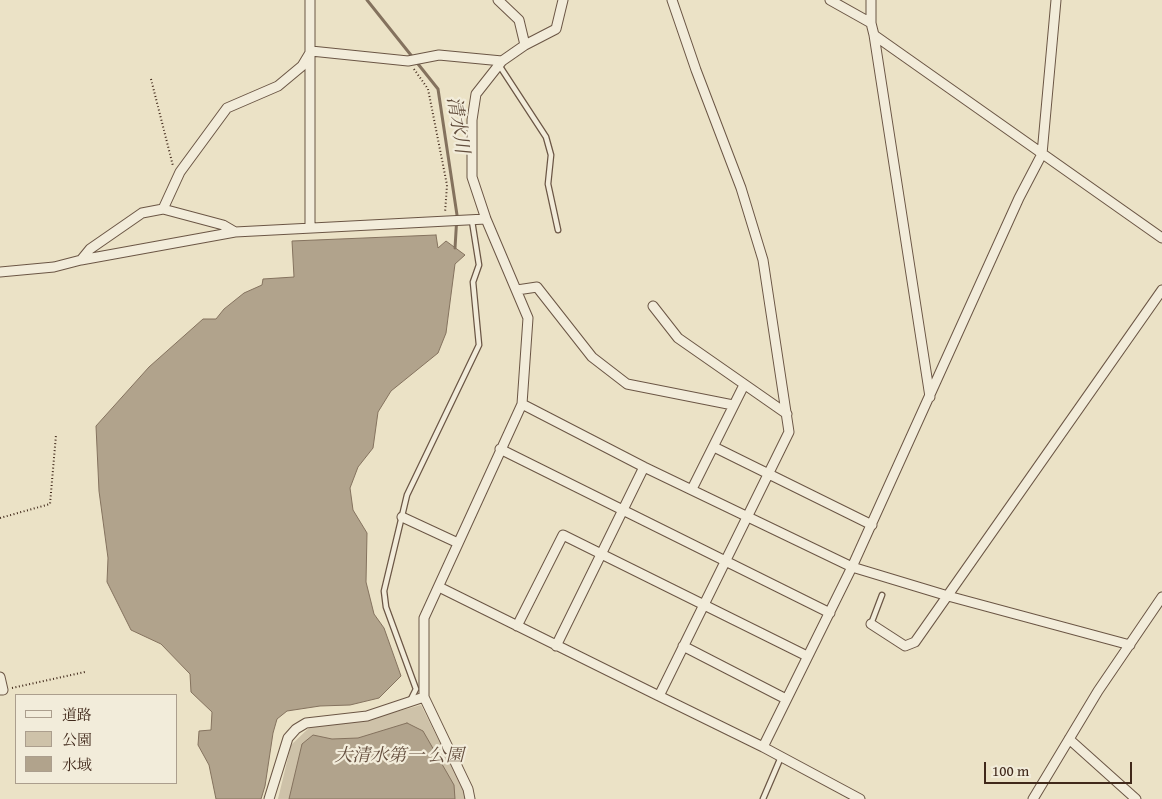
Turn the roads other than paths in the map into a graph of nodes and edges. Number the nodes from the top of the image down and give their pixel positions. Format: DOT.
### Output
graph roads {
  1 [pos="310,0"];
  2 [pos="498,0"];
  3 [pos="563,0"];
  4 [pos="672,0"];
  5 [pos="830,0"];
  6 [pos="872,0"];
  7 [pos="1056,0"];
  8 [pos="870,23"];
  9 [pos="874,35"];
  10 [pos="525,45"];
  11 [pos="311,51"];
  12 [pos="500,63"];
  13 [pos="1042,154"];
  14 [pos="164,209"];
  15 [pos="486,219"];
  16 [pos="469,221"];
  17 [pos="310,228"];
  18 [pos="558,230"];
  19 [pos="235,232"];
  20 [pos="1162,238"];
  21 [pos="81,260"];
  22 [pos="0,272"];
  23 [pos="517,290"];
  24 [pos="1162,290"];
  25 [pos="653,306"];
  26 [pos="744,385"];
  27 [pos="930,397"];
  28 [pos="522,404"];
  29 [pos="733,404"];
  30 [pos="787,414"];
  31 [pos="714,446"];
  32 [pos="500,449"];
  33 [pos="644,467"];
  34 [pos="768,474"];
  35 [pos="692,489"];
  36 [pos="621,509"];
  37 [pos="402,516"];
  38 [pos="748,518"];
  39 [pos="872,525"];
  40 [pos="458,543"];
  41 [pos="601,554"];
  42 [pos="726,561"];
  43 [pos="852,568"];
  44 [pos="439,587"];
  45 [pos="882,595"];
  46 [pos="948,596"];
  47 [pos="1162,597"];
  48 [pos="704,604"];
  49 [pos="830,612"];
  50 [pos="871,624"];
  51 [pos="517,626"];
  52 [pos="1130,645"];
  53 [pos="556,646"];
  54 [pos="683,646"];
  55 [pos="807,656"];
  56 [pos="0,677"];
  57 [pos="1,690"];
  58 [pos="658,696"];
  59 [pos="424,697"];
  60 [pos="786,699"];
  61 [pos="405,704"];
  62 [pos="1069,739"];
  63 [pos="762,747"];
  64 [pos="781,757"];
  65 [pos="268,799"];
  66 [pos="470,799"];
  67 [pos="762,799"];
  68 [pos="860,799"];
  69 [pos="1033,799"];
  70 [pos="1136,799"];
  1 -- 11 [label="street"];
  2 -- 10 [label="street"];
  3 -- 10 [label="street"];
  4 -- 30 [label="street"];
  5 -- 8 [label="street"];
  6 -- 8 [label="street"];
  7 -- 13 [label="street"];
  8 -- 9 [label="street"];
  9 -- 13 [label="street"];
  9 -- 27 [label="street"];
  10 -- 12 [label="street"];
  11 -- 12 [label="street"];
  11 -- 14 [label="street"];
  11 -- 17 [label="street"];
  12 -- 15 [label="street"];
  12 -- 18 [label="lane"];
  13 -- 20 [label="street"];
  13 -- 27 [label="street"];
  14 -- 19 [label="street"];
  14 -- 21 [label="street"];
  15 -- 16 [label="street"];
  15 -- 23 [label="street"];
  16 -- 17 [label="street"];
  16 -- 37 [label="lane"];
  17 -- 19 [label="street"];
  19 -- 21 [label="street"];
  21 -- 22 [label="street"];
  23 -- 28 [label="street"];
  23 -- 29 [label="street"];
  24 -- 46 [label="street"];
  25 -- 26 [label="street"];
  26 -- 29 [label="street"];
  26 -- 30 [label="street"];
  27 -- 39 [label="street"];
  28 -- 32 [label="street"];
  28 -- 33 [label="street"];
  29 -- 31 [label="street"];
  30 -- 34 [label="street"];
  31 -- 34 [label="street"];
  31 -- 35 [label="street"];
  32 -- 36 [label="street"];
  32 -- 40 [label="street"];
  33 -- 35 [label="street"];
  33 -- 36 [label="street"];
  34 -- 38 [label="street"];
  34 -- 39 [label="street"];
  35 -- 38 [label="street"];
  36 -- 41 [label="street"];
  36 -- 42 [label="street"];
  37 -- 40 [label="street"];
  37 -- 61 [label="lane"];
  38 -- 42 [label="street"];
  38 -- 43 [label="street"];
  39 -- 43 [label="street"];
  40 -- 44 [label="street"];
  41 -- 48 [label="street"];
  41 -- 51 [label="street"];
  41 -- 53 [label="street"];
  42 -- 48 [label="street"];
  42 -- 49 [label="street"];
  43 -- 46 [label="street"];
  43 -- 49 [label="street"];
  44 -- 51 [label="street"];
  44 -- 59 [label="street"];
  45 -- 50 [label="lane"];
  46 -- 50 [label="street"];
  46 -- 52 [label="street"];
  47 -- 52 [label="street"];
  48 -- 54 [label="street"];
  48 -- 55 [label="street"];
  49 -- 55 [label="street"];
  51 -- 53 [label="street"];
  52 -- 62 [label="street"];
  53 -- 58 [label="street"];
  54 -- 58 [label="street"];
  54 -- 60 [label="street"];
  55 -- 60 [label="street"];
  56 -- 57 [label="street"];
  58 -- 63 [label="street"];
  59 -- 61 [label="street"];
  59 -- 66 [label="street"];
  60 -- 63 [label="street"];
  61 -- 65 [label="street"];
  62 -- 69 [label="street"];
  62 -- 70 [label="street"];
  63 -- 64 [label="street"];
  64 -- 67 [label="lane"];
  64 -- 68 [label="street"];
}
